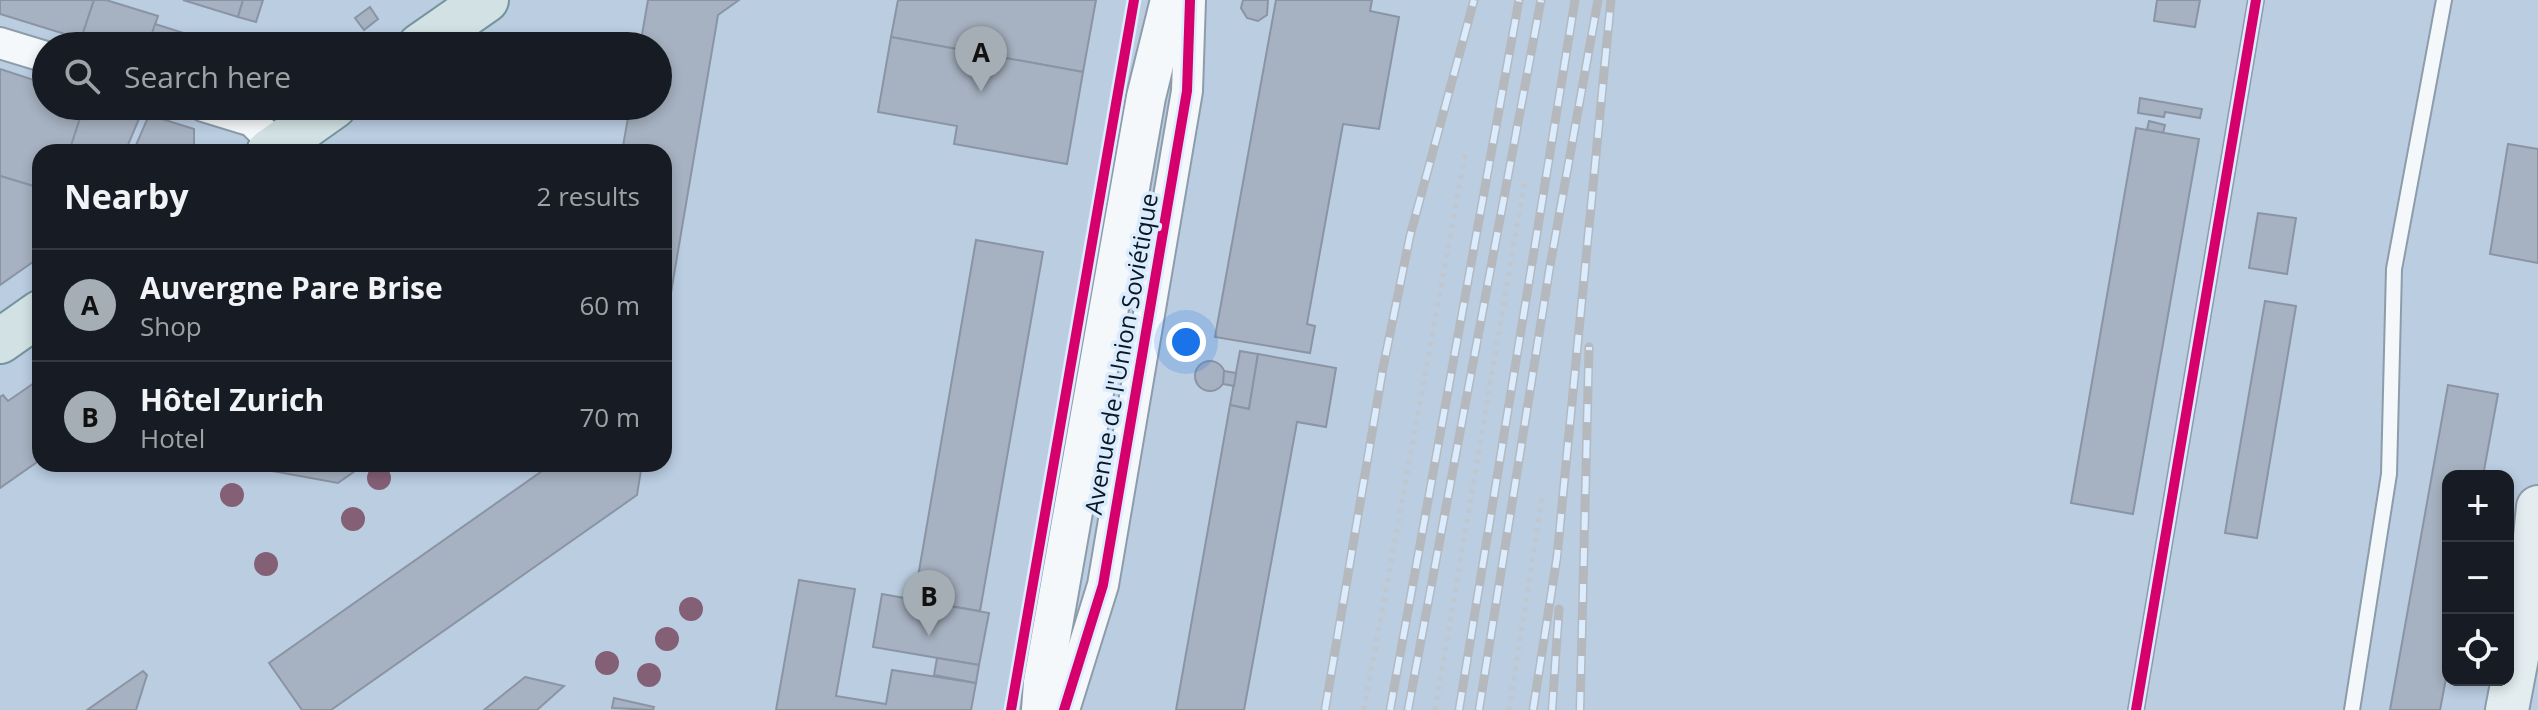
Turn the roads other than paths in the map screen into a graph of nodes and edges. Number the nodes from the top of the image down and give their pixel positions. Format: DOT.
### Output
graph roads {
  1 [pos="486,0"];
  2 [pos="1170,0"];
  3 [pos="1190,0"];
  4 [pos="2256,0"];
  5 [pos="2444,0"];
  6 [pos="440,32"];
  7 [pos="0,43"];
  8 [pos="32,53"];
  9 [pos="249,120"];
  10 [pos="314,120"];
  11 [pos="269,144"];
  12 [pos="280,144"];
  13 [pos="32,319"];
  14 [pos="0,341"];
  15 [pos="2538,507"];
  16 [pos="1041,710"];
  17 [pos="1064,710"];
  18 [pos="2136,710"];
  19 [pos="2352,710"];
  20 [pos="2507,710"];
  1 -- 6 [label="main road"];
  2 -- 16 [label="street, Avenue de l'Union Soviétique"];
  3 -- 17 [label="street, Avenue de l'Union Soviétique"];
  4 -- 18 [label="lane"];
  5 -- 19 [label="lane"];
  7 -- 8 [label="street"];
  9 -- 11 [label="street"];
  10 -- 12 [label="main road"];
  13 -- 14 [label="main road"];
  15 -- 20 [label="main road"];
}
